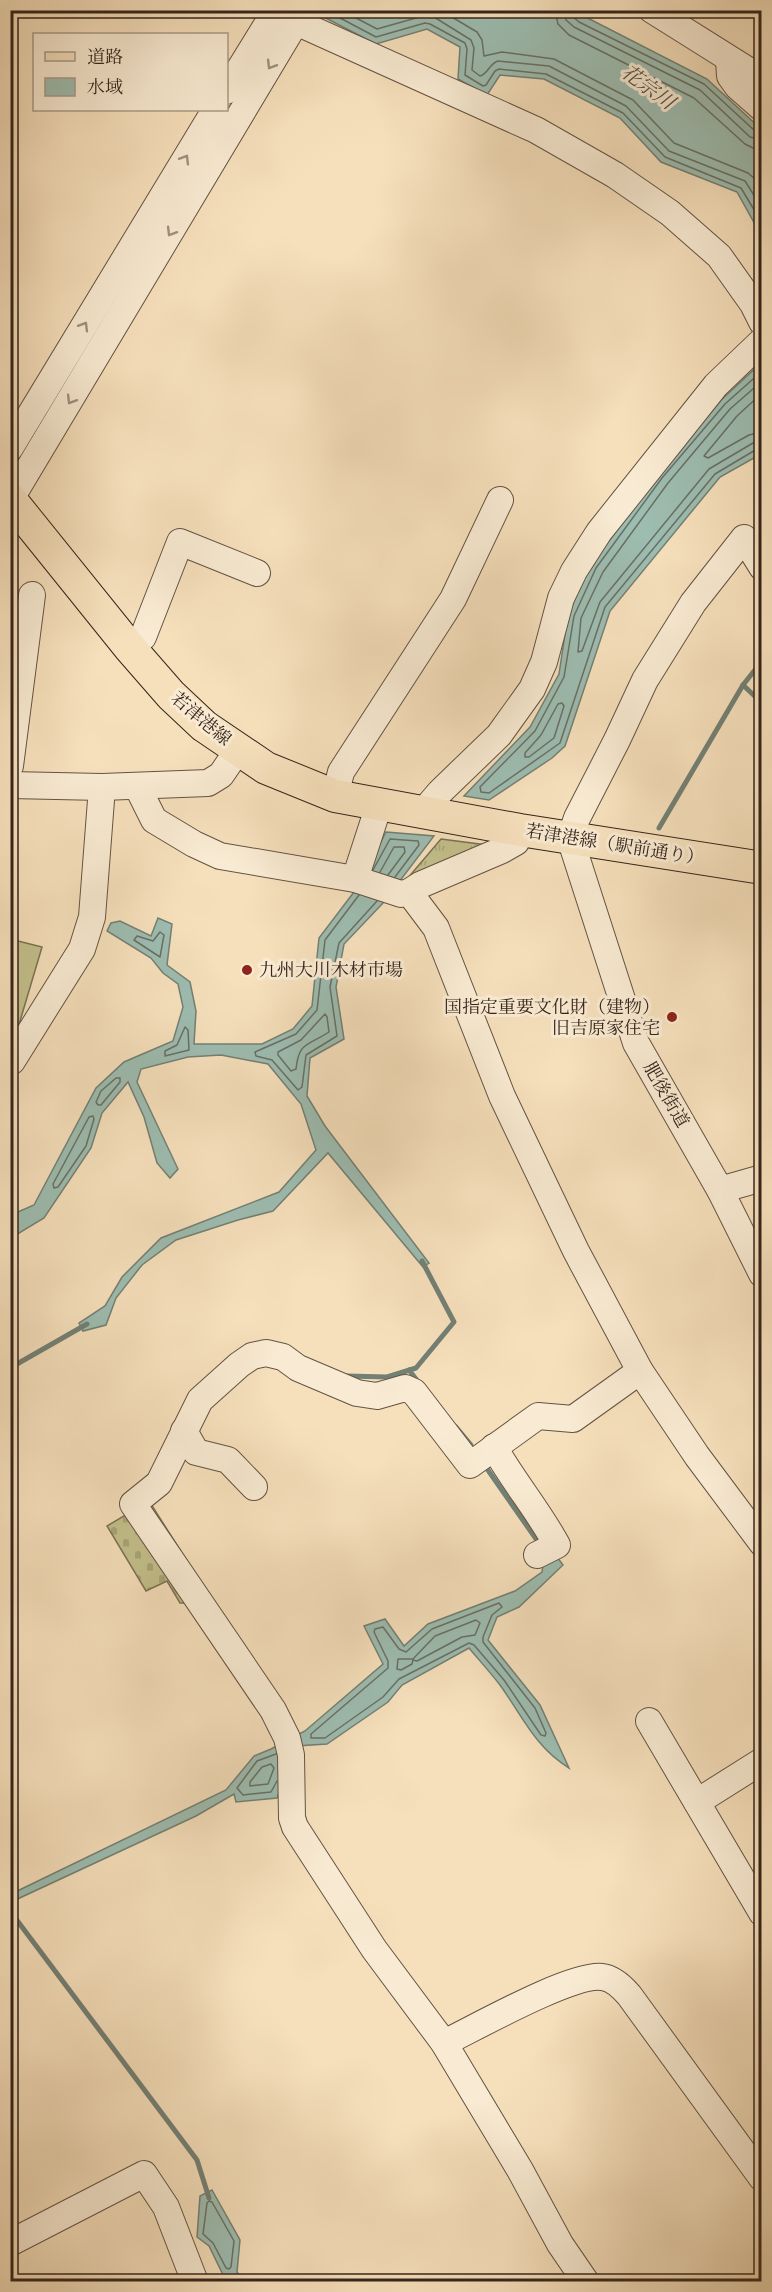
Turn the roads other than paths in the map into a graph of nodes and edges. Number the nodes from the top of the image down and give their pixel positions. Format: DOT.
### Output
graph roads {
  1 [pos="652,10"];
  2 [pos="288,13"];
  3 [pos="729,60"];
  4 [pos="762,79"];
  5 [pos="228,88"];
  6 [pos="762,108"];
  7 [pos="214,111"];
  8 [pos="762,322"];
  9 [pos="762,341"];
  10 [pos="10,448"];
  11 [pos="11,500"];
  12 [pos="500,500"];
  13 [pos="762,567"];
  14 [pos="257,573"];
  15 [pos="32,595"];
  16 [pos="130,648"];
  17 [pos="238,750"];
  18 [pos="10,766"];
  19 [pos="10,785"];
  20 [pos="137,786"];
  21 [pos="102,788"];
  22 [pos="334,796"];
  23 [pos="379,805"];
  24 [pos="429,814"];
  25 [pos="469,821"];
  26 [pos="520,830"];
  27 [pos="570,838"];
  28 [pos="762,868"];
  29 [pos="355,879"];
  30 [pos="405,893"];
  31 [pos="12,1061"];
  32 [pos="762,1178"];
  33 [pos="720,1190"];
  34 [pos="762,1274"];
  35 [pos="640,1371"];
  36 [pos="184,1431"];
  37 [pos="486,1454"];
  38 [pos="254,1487"];
  39 [pos="762,1543"];
  40 [pos="542,1552"];
  41 [pos="649,1721"];
  42 [pos="762,1761"];
  43 [pos="697,1802"];
  44 [pos="762,1913"];
  45 [pos="444,2043"];
  46 [pos="762,2178"];
  47 [pos="10,2243"];
  48 [pos="195,2282"];
  49 [pos="586,2282"];
  1 -- 3 [label="street"];
  2 -- 5 [label="street"];
  2 -- 8 [label="street"];
  2 -- 11 [label="street, one-way"];
  3 -- 4 [label="street"];
  3 -- 6 [label="street"];
  10 -- 7 [label="street, one-way"];
  9 -- 24 [label="street"];
  11 -- 16 [label="main road, 若津港線"];
  12 -- 22 [label="street"];
  13 -- 27 [label="street"];
  14 -- 16 [label="street"];
  15 -- 18 [label="street"];
  16 -- 17 [label="main road, 若津港線"];
  17 -- 20 [label="street"];
  17 -- 22 [label="main road, 若津港線"];
  19 -- 21 [label="street"];
  20 -- 21 [label="street"];
  20 -- 29 [label="street"];
  21 -- 31 [label="street"];
  22 -- 23 [label="main road, 若津港線"];
  23 -- 24 [label="main road, 若津港線"];
  23 -- 29 [label="street"];
  24 -- 25 [label="main road, 若津港線"];
  25 -- 26 [label="main road, 若津港線（駅前通り）"];
  26 -- 27 [label="main road, 若津港線（駅前通り）"];
  26 -- 30 [label="street"];
  27 -- 28 [label="main road, 若津港線（駅前通り）"];
  27 -- 33 [label="street, 肥後街道"];
  29 -- 30 [label="street"];
  30 -- 35 [label="street"];
  32 -- 33 [label="street"];
  33 -- 34 [label="street, 肥後街道"];
  35 -- 37 [label="street"];
  35 -- 39 [label="street"];
  36 -- 37 [label="street"];
  36 -- 38 [label="street"];
  36 -- 45 [label="street"];
  37 -- 40 [label="street"];
  41 -- 43 [label="street"];
  42 -- 43 [label="street"];
  43 -- 44 [label="street"];
  45 -- 46 [label="street"];
  45 -- 49 [label="street"];
  47 -- 48 [label="street"];
}
